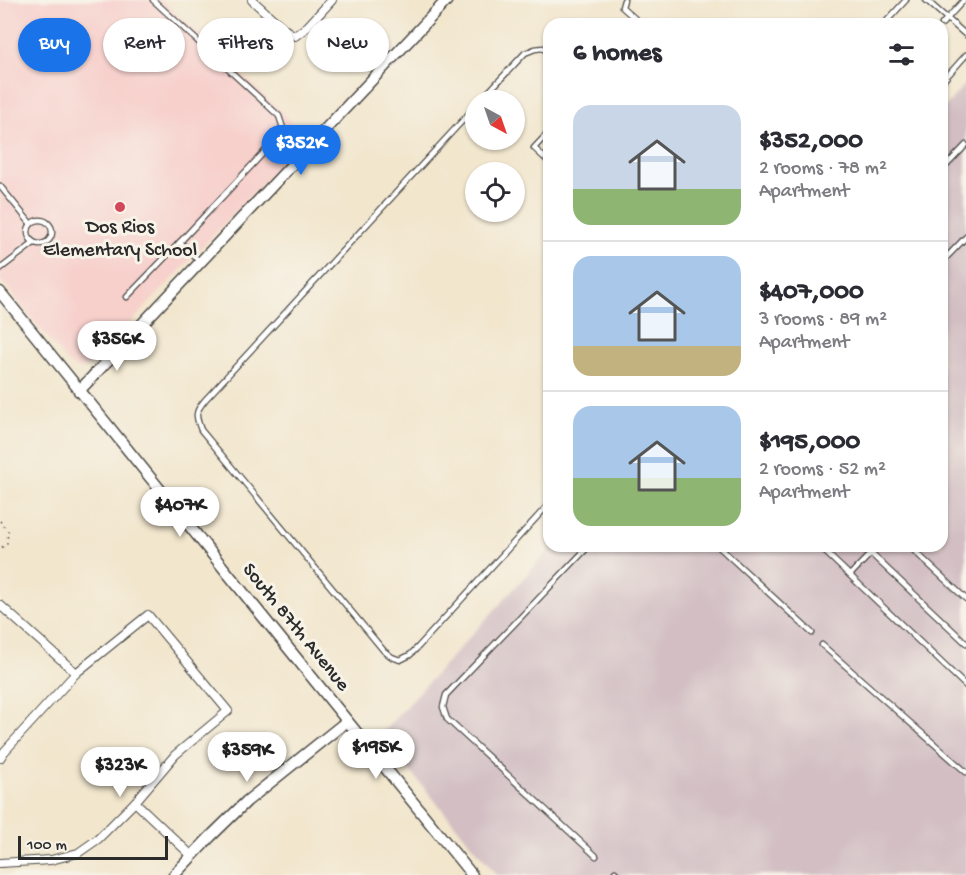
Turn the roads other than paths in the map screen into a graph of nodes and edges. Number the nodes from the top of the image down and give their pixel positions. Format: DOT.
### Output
graph roads {
  1 [pos="153,0"];
  2 [pos="252,0"];
  3 [pos="332,0"];
  4 [pos="447,0"];
  5 [pos="624,0"];
  6 [pos="906,0"];
  7 [pos="926,0"];
  8 [pos="964,0"];
  9 [pos="634,18"];
  10 [pos="890,18"];
  11 [pos="946,18"];
  12 [pos="948,18"];
  13 [pos="948,20"];
  14 [pos="966,35"];
  15 [pos="543,48"];
  16 [pos="966,55"];
  17 [pos="948,75"];
  18 [pos="490,90"];
  19 [pos="465,118"];
  20 [pos="284,131"];
  21 [pos="543,138"];
  22 [pos="966,145"];
  23 [pos="305,151"];
  24 [pos="543,156"];
  25 [pos="948,164"];
  26 [pos="0,186"];
  27 [pos="31,224"];
  28 [pos="966,237"];
  29 [pos="180,242"];
  30 [pos="34,243"];
  31 [pos="948,256"];
  32 [pos="201,262"];
  33 [pos="0,269"];
  34 [pos="0,292"];
  35 [pos="127,297"];
  36 [pos="79,391"];
  37 [pos="543,511"];
  38 [pos="583,552"];
  39 [pos="724,552"];
  40 [pos="825,552"];
  41 [pos="916,552"];
  42 [pos="871,554"];
  43 [pos="850,576"];
  44 [pos="966,598"];
  45 [pos="0,605"];
  46 [pos="812,633"];
  47 [pos="966,643"];
  48 [pos="822,645"];
  49 [pos="76,673"];
  50 [pos="965,682"];
  51 [pos="347,721"];
  52 [pos="0,758"];
  53 [pos="966,772"];
  54 [pos="135,802"];
  55 [pos="192,856"];
  56 [pos="596,856"];
  57 [pos="0,863"];
  58 [pos="174,875"];
  59 [pos="472,875"];
  1 -- 20 [label="lane"];
  2 -- 3 [label="street"];
  4 -- 23 [label="street"];
  5 -- 9 [label="lane"];
  6 -- 10 [label="lane"];
  7 -- 11 [label="lane"];
  8 -- 12 [label="lane"];
  13 -- 14 [label="lane"];
  15 -- 18 [label="lane"];
  16 -- 17 [label="lane"];
  19 -- 37 [label="lane"];
  20 -- 23 [label="lane"];
  20 -- 29 [label="lane"];
  21 -- 24 [label="lane"];
  22 -- 25 [label="lane"];
  23 -- 32 [label="street"];
  26 -- 27 [label="lane"];
  27 -- 30 [label="lane"];
  27 -- 30 [label="lane"];
  28 -- 31 [label="lane"];
  29 -- 32 [label="lane"];
  29 -- 35 [label="lane"];
  30 -- 33 [label="lane"];
  32 -- 36 [label="street"];
  34 -- 36 [label="street, South 87th Avenue"];
  36 -- 51 [label="street, South 87th Avenue"];
  38 -- 56 [label="lane"];
  39 -- 46 [label="lane"];
  40 -- 43 [label="lane"];
  41 -- 44 [label="lane"];
  42 -- 43 [label="lane"];
  42 -- 47 [label="lane"];
  43 -- 50 [label="lane"];
  45 -- 49 [label="street"];
  48 -- 53 [label="lane"];
  49 -- 52 [label="street"];
  49 -- 54 [label="street"];
  51 -- 55 [label="street"];
  51 -- 59 [label="street, South 87th Avenue"];
  54 -- 55 [label="street"];
  54 -- 57 [label="street"];
  55 -- 58 [label="street"];
}
